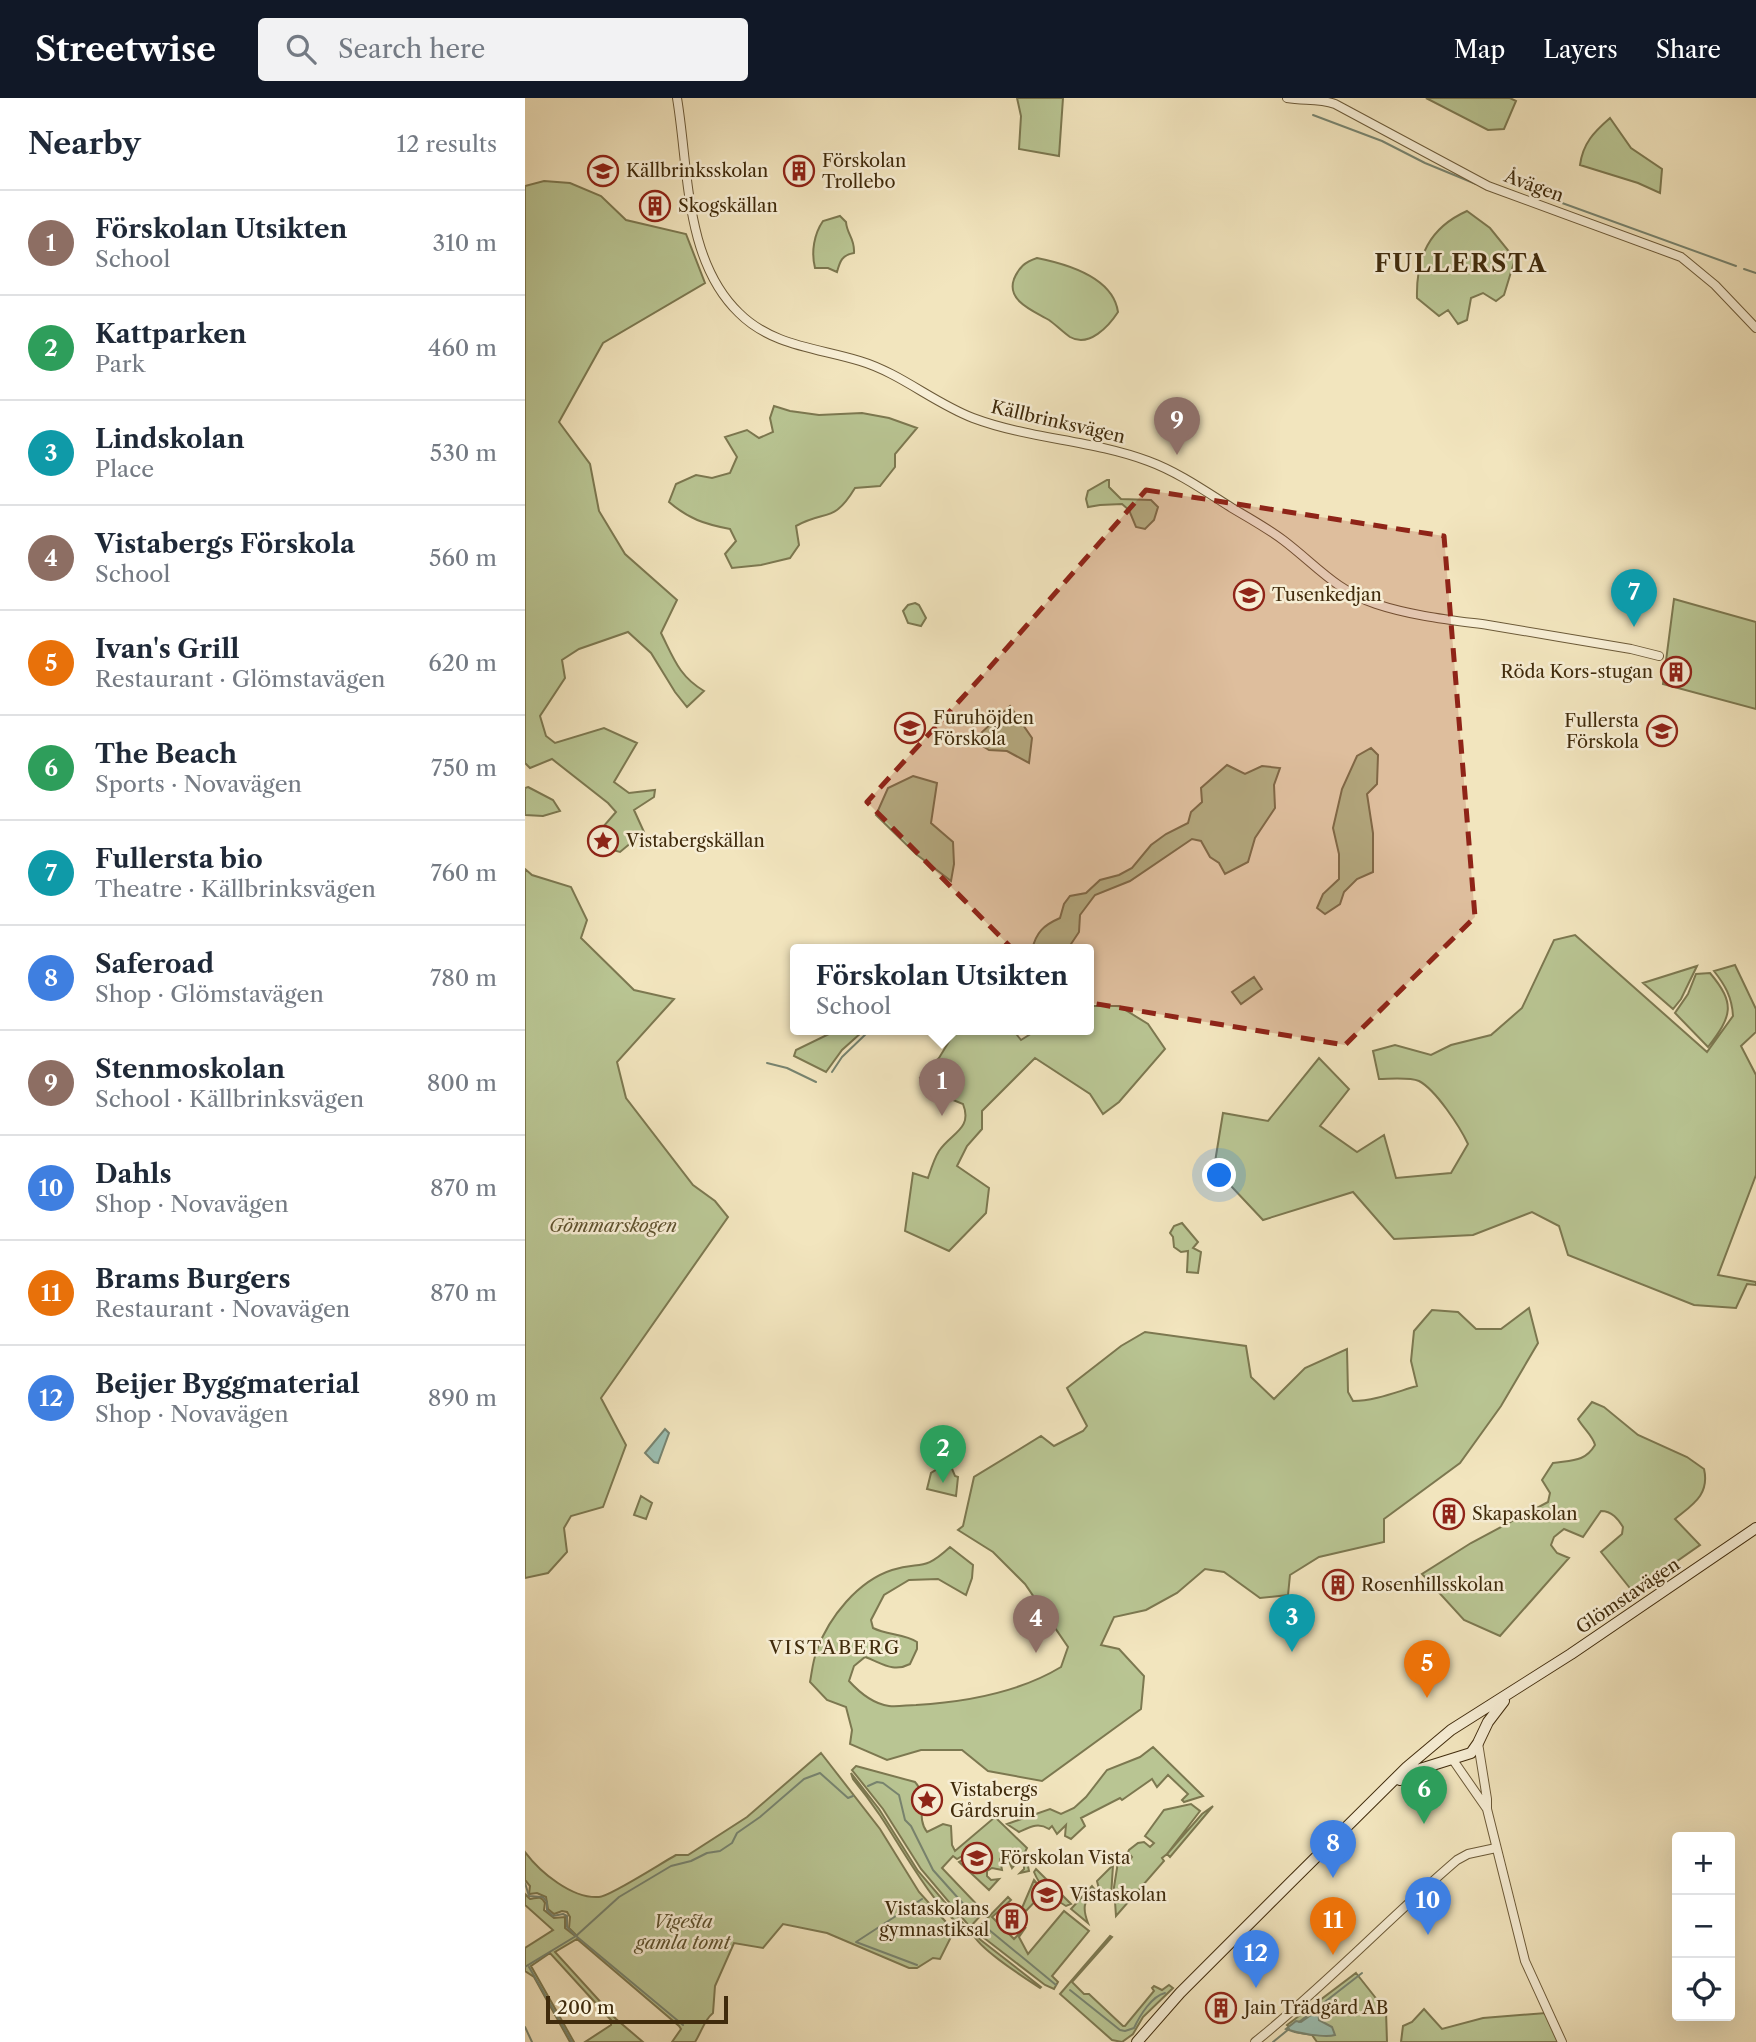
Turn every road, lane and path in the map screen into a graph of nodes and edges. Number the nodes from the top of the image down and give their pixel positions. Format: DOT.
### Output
graph roads {
  1 [pos="677,98"];
  2 [pos="1287,98"];
  3 [pos="1756,328"];
  4 [pos="1659,656"];
  5 [pos="1756,1528"];
  6 [pos="1517,1689"];
  7 [pos="1460,1727"];
  8 [pos="1446,1736"];
  9 [pos="1478,1742"];
  10 [pos="1453,1760"];
  11 [pos="1385,1790"];
  12 [pos="1487,1809"];
  13 [pos="1496,1848"];
  14 [pos="1148,2030"];
  15 [pos="1137,2042"];
  16 [pos="1142,2042"];
  17 [pos="1255,2042"];
  18 [pos="1562,2042"];
  1 -- 4 [label="street, Källbrinksvägen"];
  2 -- 3 [label="street, Åvägen"];
  5 -- 6 [label="main road, Glömstavägen"];
  6 -- 7 [label="main road, Glömstavägen"];
  6 -- 9 [label="main road, Glömstavägen"];
  7 -- 8 [label="main road, Glömstavägen"];
  7 -- 9 [label="main road"];
  8 -- 10 [label="main road"];
  8 -- 11 [label="main road, Glömstavägen"];
  9 -- 10 [label="main road, Glömstavägen"];
  9 -- 12 [label="street"];
  10 -- 11 [label="main road, Glömstavägen"];
  10 -- 12 [label="street"];
  11 -- 14 [label="main road, Glömstavägen"];
  12 -- 13 [label="street"];
  13 -- 17 [label="street"];
  13 -- 18 [label="street"];
  14 -- 15 [label="main road, Glömstavägen"];
  14 -- 16 [label="main road, Glömstavägen"];
}
